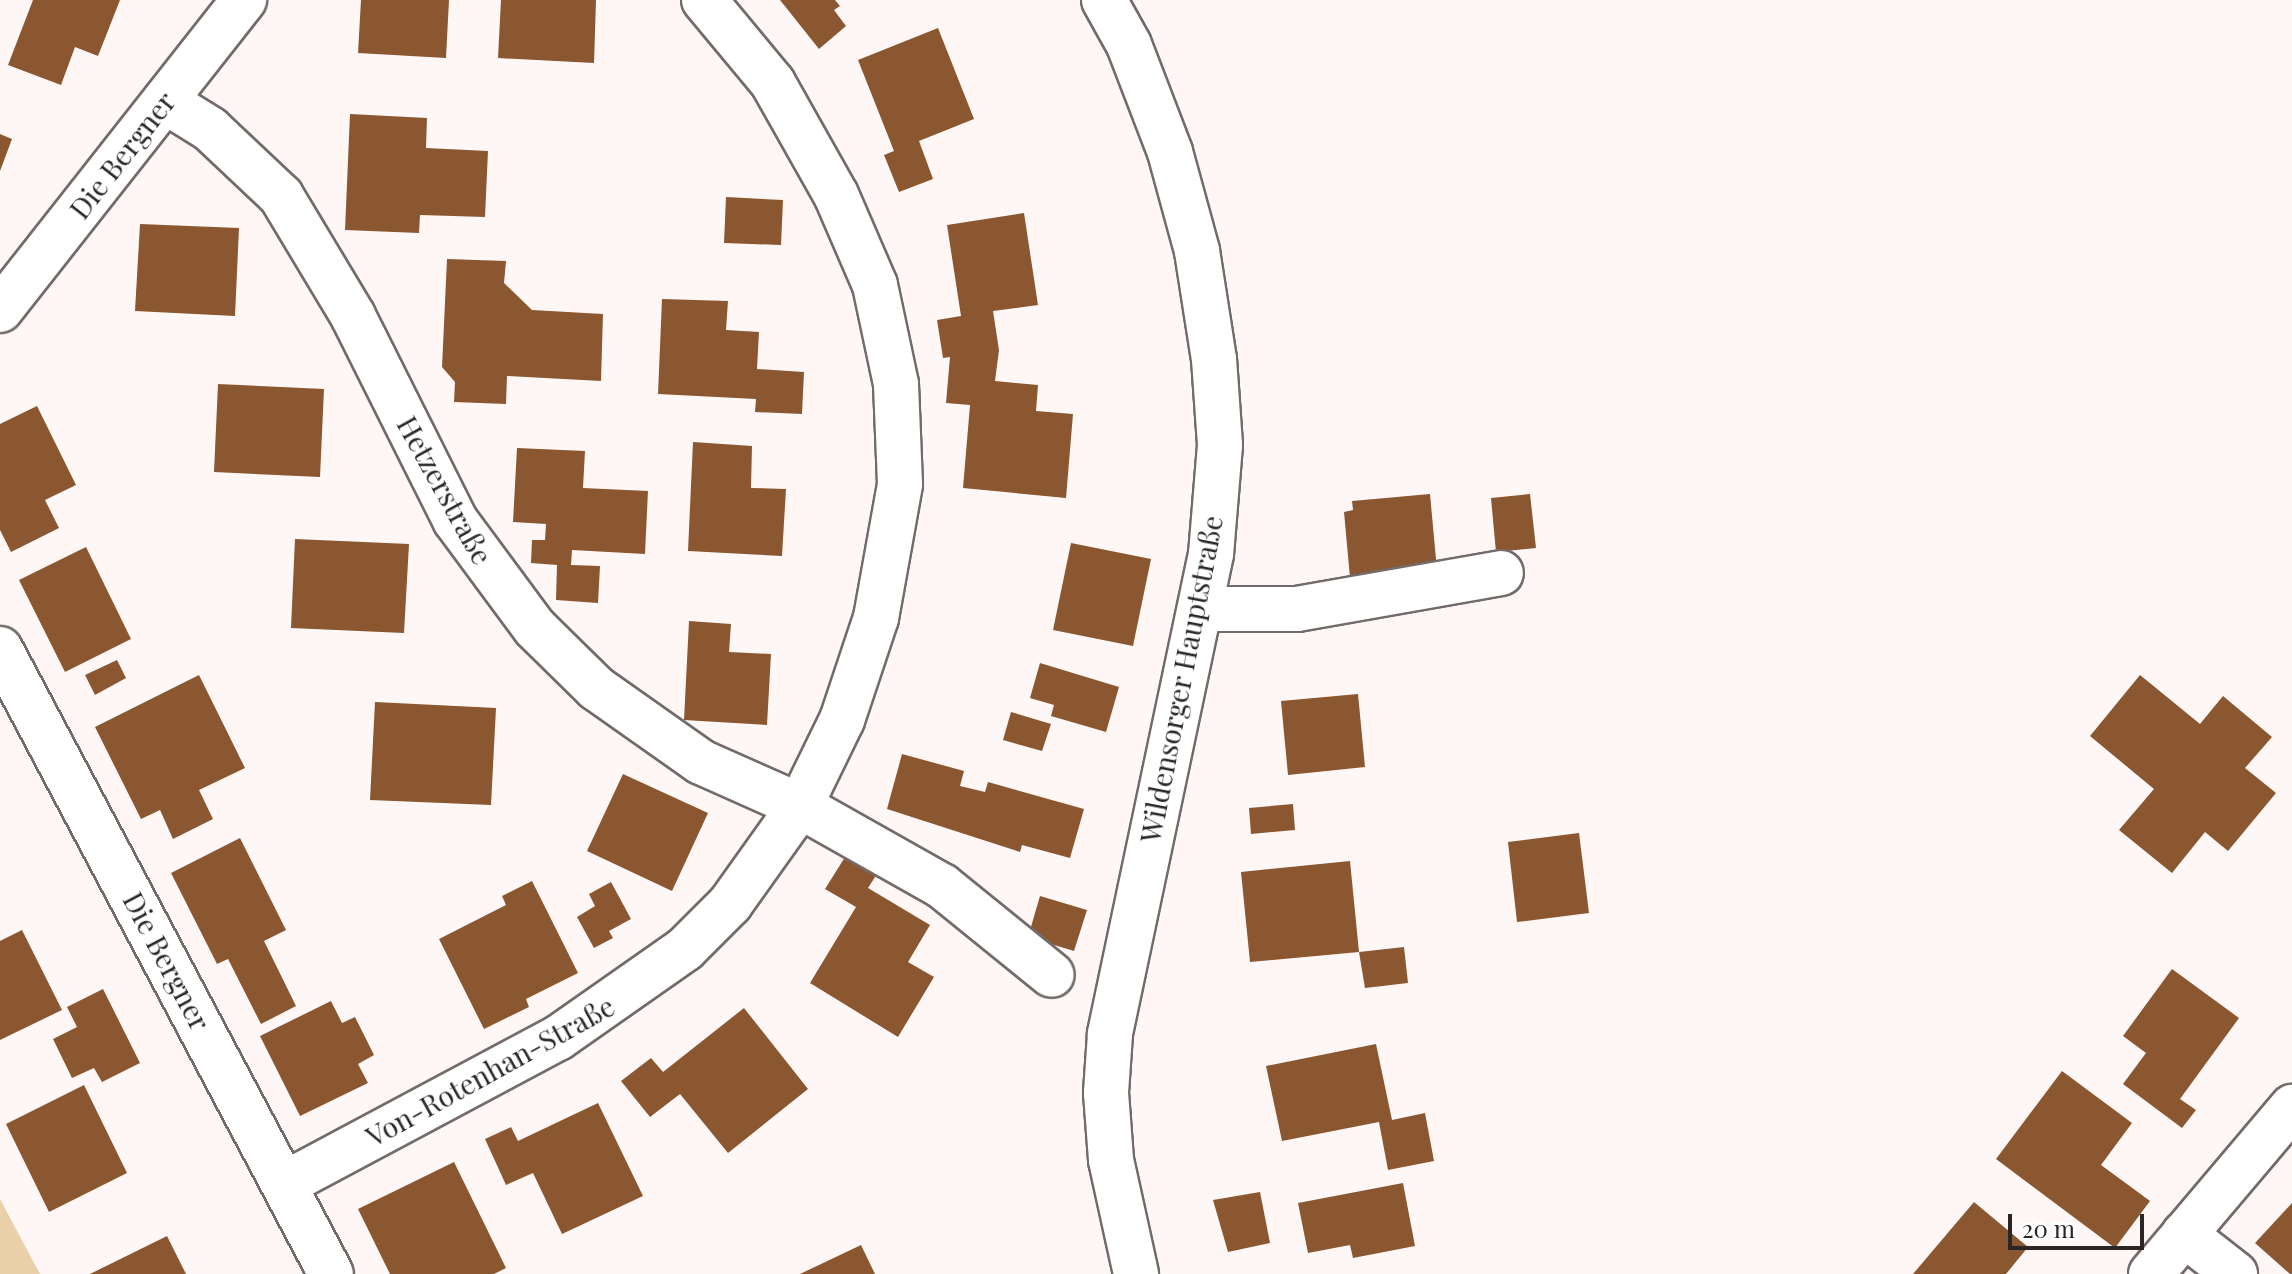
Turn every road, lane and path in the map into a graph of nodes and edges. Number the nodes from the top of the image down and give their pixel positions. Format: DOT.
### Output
graph roads {
  1 [pos="244,0"];
  2 [pos="704,0"];
  3 [pos="1104,0"];
  4 [pos="165,101"];
  5 [pos="0,310"];
  6 [pos="1501,573"];
  7 [pos="1200,609"];
  8 [pos="0,649"];
  9 [pos="800,806"];
  10 [pos="1052,975"];
  11 [pos="2292,1107"];
  12 [pos="286,1183"];
  13 [pos="2184,1234"];
  14 [pos="331,1274"];
  15 [pos="1136,1274"];
  16 [pos="2151,1274"];
  17 [pos="2235,1274"];
  1 -- 4 [label="street, Die Bergner"];
  2 -- 9 [label="street, Von-Rotenhan-Straße"];
  3 -- 7 [label="street, Wildensorger Hauptstraße"];
  4 -- 5 [label="street, Die Bergner"];
  4 -- 9 [label="street, Hetzerstraße"];
  6 -- 7 [label="street"];
  7 -- 15 [label="street, Wildensorger Hauptstraße"];
  8 -- 12 [label="street, Die Bergner"];
  9 -- 10 [label="street, Hetzerstraße"];
  9 -- 12 [label="street, Von-Rotenhan-Straße"];
  11 -- 13 [label="street"];
  12 -- 14 [label="street, Die Bergner"];
  13 -- 16 [label="street"];
  13 -- 17 [label="street"];
}
